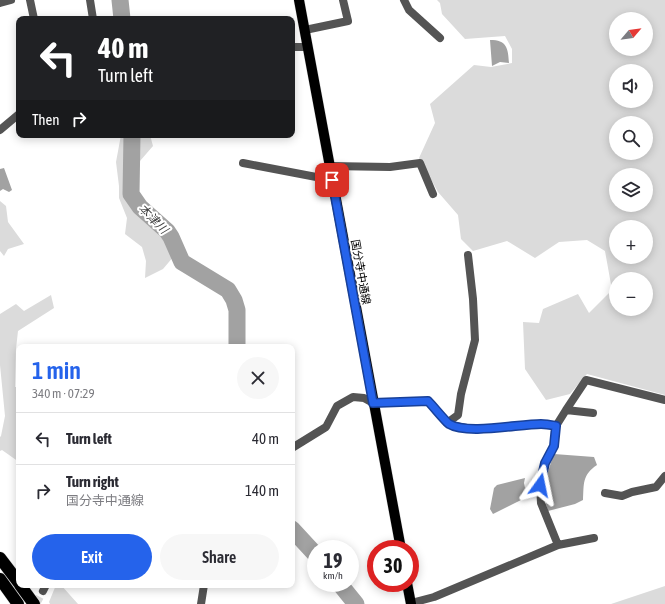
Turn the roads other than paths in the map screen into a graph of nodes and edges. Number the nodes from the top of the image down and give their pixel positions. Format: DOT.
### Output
graph roads {
  1 [pos="12,0"];
  2 [pos="30,0"];
  3 [pos="90,0"];
  4 [pos="300,0"];
  5 [pos="344,0"];
  6 [pos="404,0"];
  7 [pos="0,3"];
  8 [pos="33,16"];
  9 [pos="93,16"];
  10 [pos="305,30"];
  11 [pos="440,38"];
  12 [pos="295,47"];
  13 [pos="308,47"];
  14 [pos="16,117"];
  15 [pos="0,130"];
  16 [pos="243,164"];
  17 [pos="330,166"];
  18 [pos="332,180"];
  19 [pos="433,194"];
  20 [pos="468,255"];
  21 [pos="665,400"];
  22 [pos="373,403"];
  23 [pos="566,410"];
  24 [pos="593,413"];
  25 [pos="447,423"];
  26 [pos="556,426"];
  27 [pos="295,446"];
  28 [pos="665,476"];
  29 [pos="605,493"];
  30 [pos="594,538"];
  31 [pos="399,540"];
  32 [pos="558,545"];
  33 [pos="0,558"];
  34 [pos="0,579"];
  35 [pos="16,579"];
  36 [pos="23,588"];
  37 [pos="204,588"];
  38 [pos="409,592"];
  39 [pos="18,604"];
  40 [pos="34,604"];
  41 [pos="201,604"];
  42 [pos="411,604"];
  1 -- 7 [label="street"];
  2 -- 8 [label="street"];
  3 -- 9 [label="street"];
  4 -- 10 [label="main road, 国分寺中通線"];
  5 -- 10 [label="street"];
  6 -- 11 [label="street"];
  10 -- 13 [label="main road, 国分寺中通線"];
  12 -- 13 [label="street"];
  13 -- 17 [label="main road, 国分寺中通線"];
  14 -- 15 [label="street"];
  16 -- 18 [label="street"];
  17 -- 18 [label="main road, 国分寺中通線"];
  17 -- 19 [label="street"];
  18 -- 22 [label="main road, 国分寺中通線"];
  20 -- 25 [label="street"];
  21 -- 23 [label="street"];
  22 -- 25 [label="street"];
  22 -- 27 [label="street"];
  22 -- 31 [label="main road, 国分寺中通線"];
  23 -- 24 [label="street"];
  23 -- 26 [label="street"];
  25 -- 26 [label="street"];
  26 -- 32 [label="street"];
  28 -- 29 [label="street"];
  30 -- 32 [label="street"];
  32 -- 42 [label="street"];
  33 -- 35 [label="highway"];
  34 -- 39 [label="highway"];
  36 -- 40 [label="highway"];
  37 -- 41 [label="street"];
  38 -- 42 [label="main road"];
}
